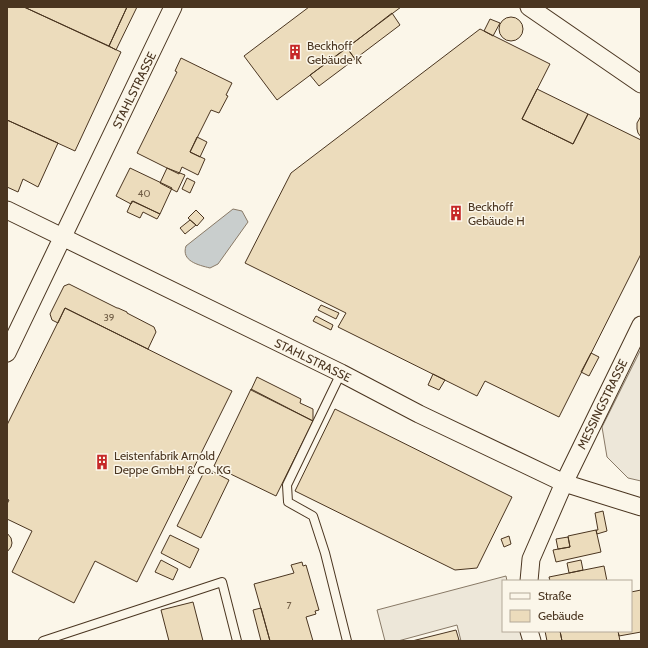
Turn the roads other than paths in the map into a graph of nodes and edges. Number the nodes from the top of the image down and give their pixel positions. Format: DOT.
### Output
graph roads {
  1 [pos="173,7"];
  2 [pos="529,7"];
  3 [pos="641,84"];
  4 [pos="7,210"];
  5 [pos="63,237"];
  6 [pos="641,325"];
  7 [pos="7,353"];
  8 [pos="341,373"];
  9 [pos="564,483"];
  10 [pos="641,507"];
  11 [pos="529,580"];
  12 [pos="43,641"];
  13 [pos="237,641"];
  14 [pos="347,641"];
  1 -- 5 [label="street, STAHLSTRASSE"];
  2 -- 3 [label="street"];
  4 -- 5 [label="street, STAHLSTRASSE"];
  5 -- 7 [label="street"];
  5 -- 8 [label="street, STAHLSTRASSE"];
  6 -- 9 [label="street, MESSINGSTRASSE"];
  8 -- 9 [label="street, STAHLSTRASSE"];
  8 -- 14 [label="lane"];
  9 -- 10 [label="street, STAHLSTRASSE"];
  9 -- 11 [label="street"];
  12 -- 13 [label="lane"];
}
